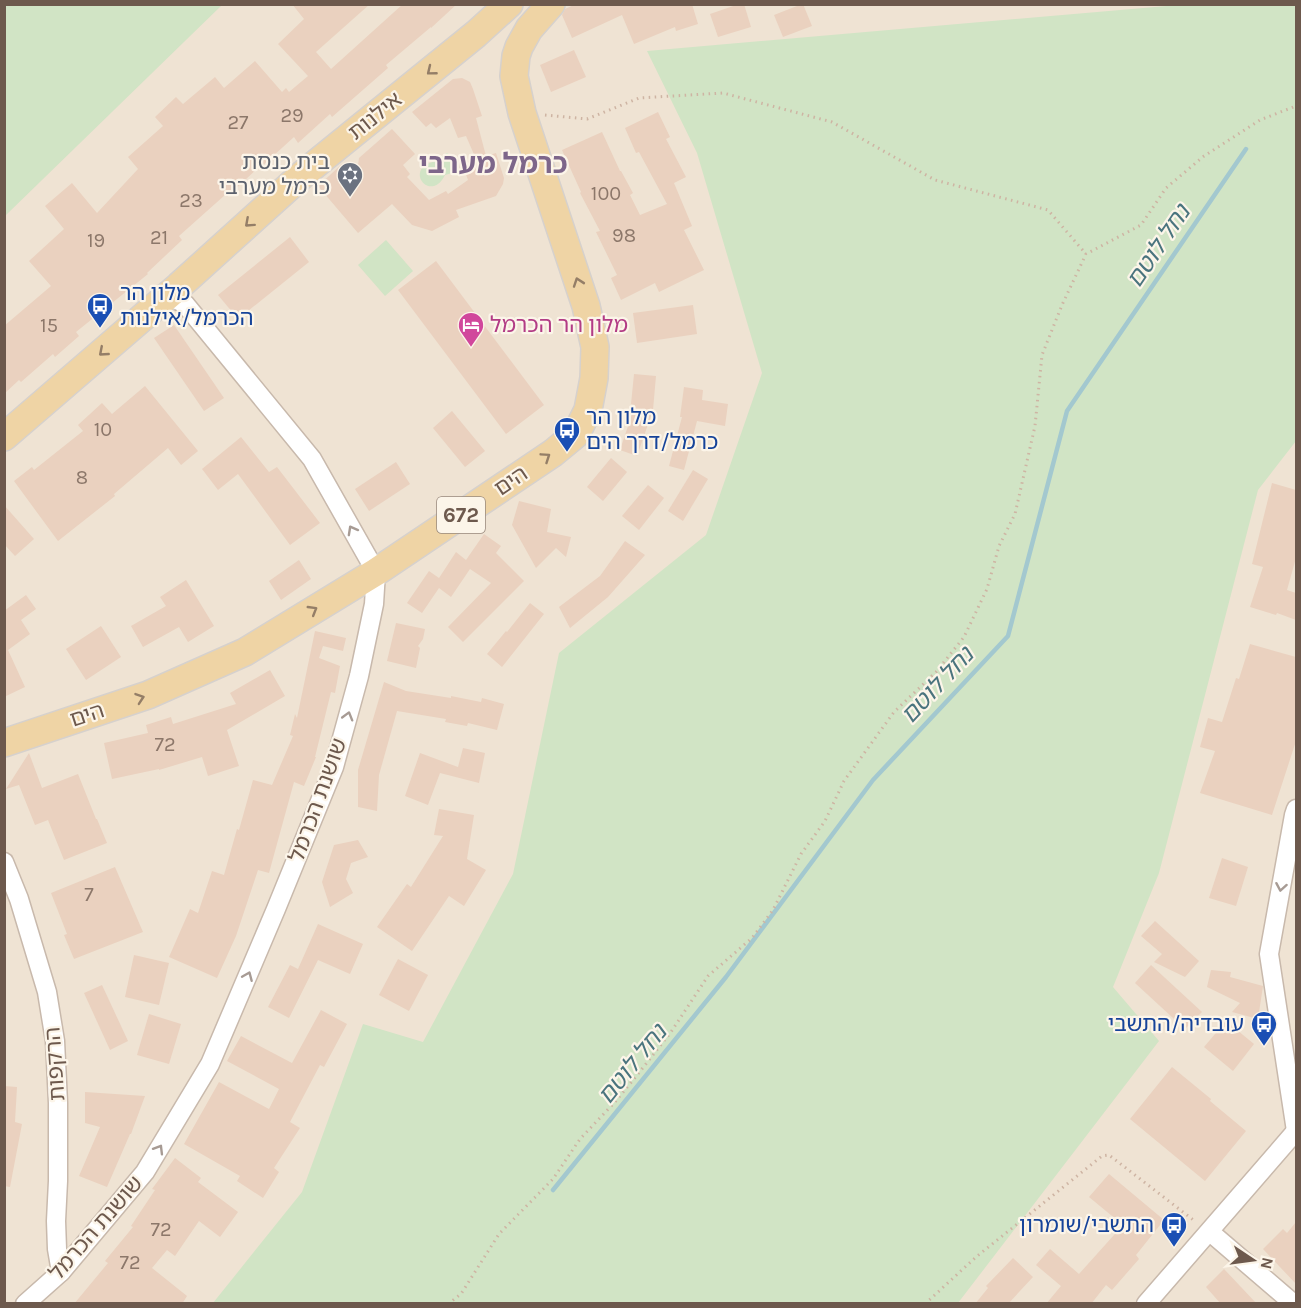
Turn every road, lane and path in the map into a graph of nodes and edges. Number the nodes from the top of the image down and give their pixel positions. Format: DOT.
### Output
graph roads {
  1 [pos="509,4"];
  2 [pos="551,4"];
  3 [pos="476,34"];
  4 [pos="514,76"];
  5 [pos="1296,106"];
  6 [pos="522,113"];
  7 [pos="1086,254"];
  8 [pos="163,300"];
  9 [pos="4,437"];
  10 [pos="376,573"];
  11 [pos="4,743"];
  12 [pos="1296,809"];
  13 [pos="4,862"];
  14 [pos="1296,1131"];
  15 [pos="1210,1232"];
  16 [pos="61,1272"];
  17 [pos="25,1304"];
  18 [pos="448,1304"];
  19 [pos="925,1304"];
  20 [pos="1146,1304"];
  21 [pos="1294,1304"];
  1 -- 3 [label="main road"];
  2 -- 4 [label="main road, הים / 672"];
  3 -- 4 [label="main road"];
  3 -- 8 [label="main road, אילנות, one-way"];
  4 -- 6 [label="main road, הים / 672"];
  5 -- 7 [label="path"];
  6 -- 7 [label="path"];
  10 -- 6 [label="main road, הים / 672, one-way"];
  7 -- 18 [label="path"];
  8 -- 9 [label="main road, אילנות, one-way"];
  10 -- 8 [label="street, one-way"];
  11 -- 10 [label="main road, הים / 672, one-way"];
  16 -- 10 [label="street, שושנת הכרמל, one-way"];
  12 -- 14 [label="street, one-way"];
  13 -- 16 [label="street, הרקפות"];
  14 -- 15 [label="street"];
  15 -- 19 [label="path"];
  15 -- 20 [label="street"];
  15 -- 21 [label="street"];
  16 -- 17 [label="street, שושנת הכרמל"];
}
